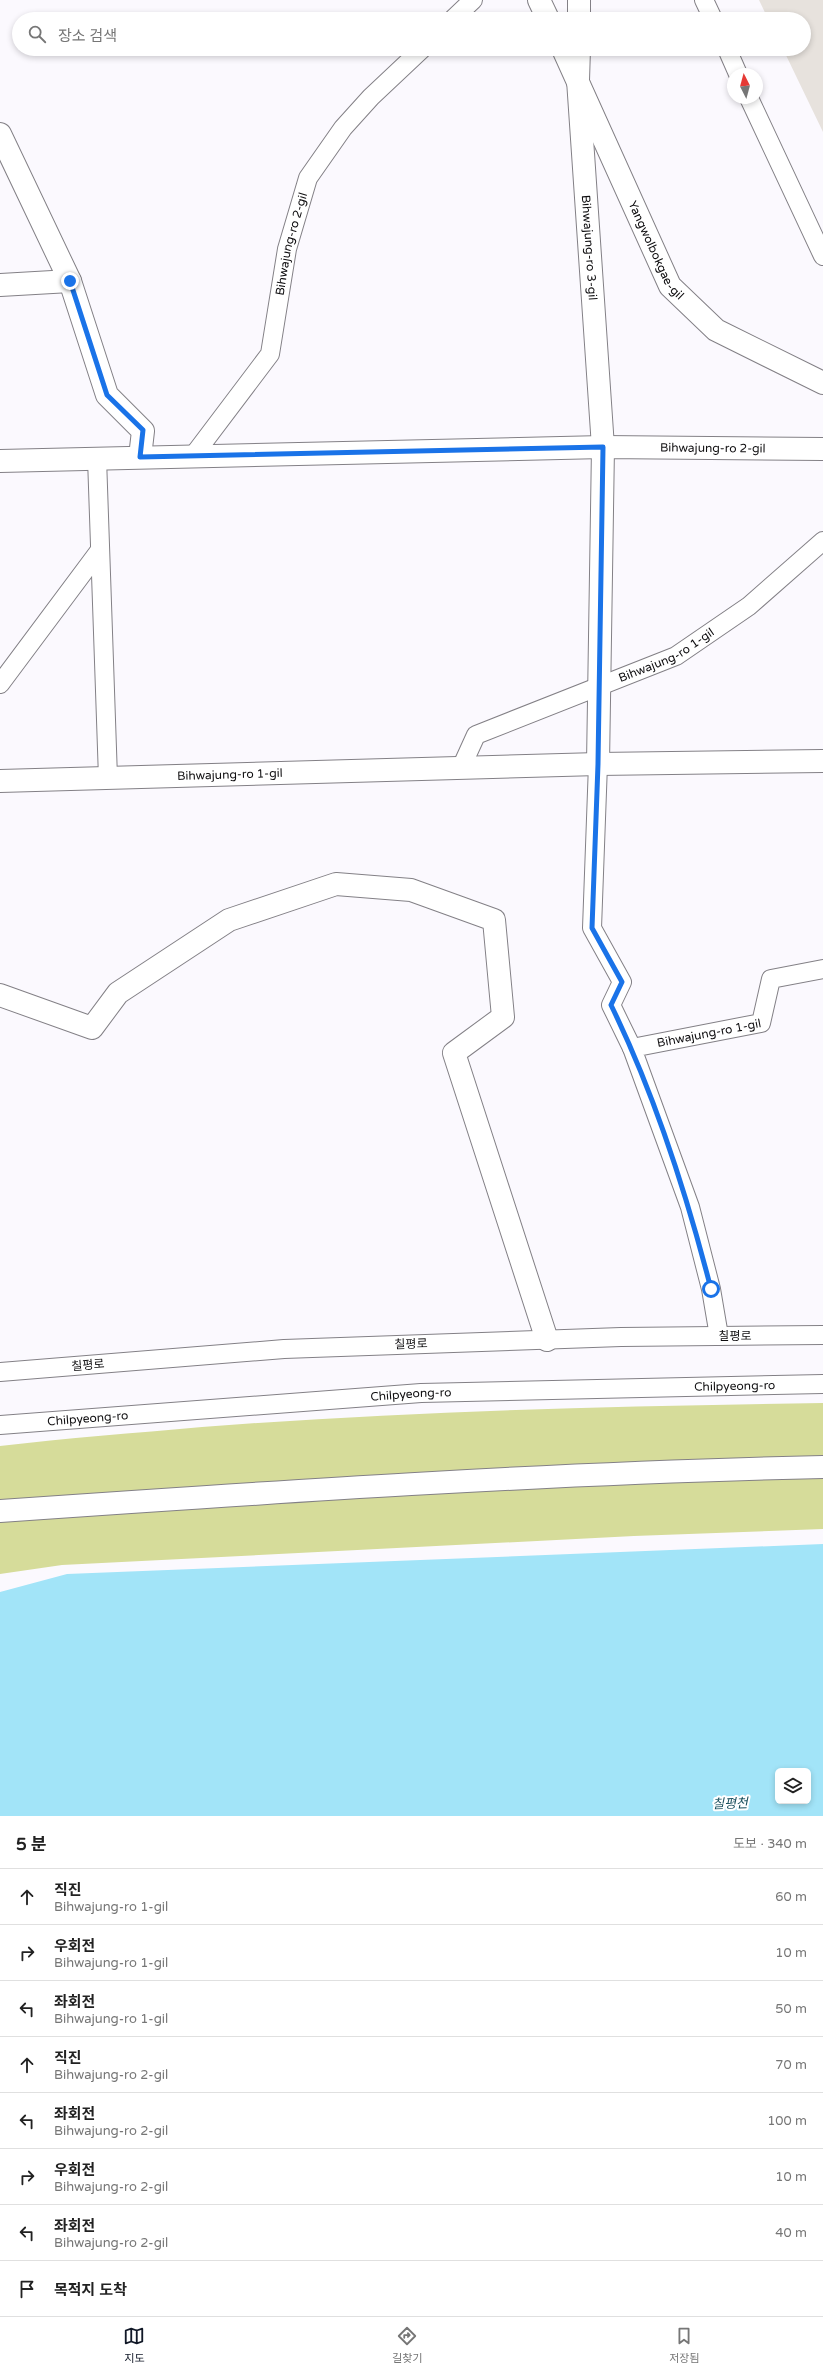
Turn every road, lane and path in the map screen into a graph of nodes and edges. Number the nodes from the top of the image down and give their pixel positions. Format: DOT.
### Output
graph roads {
  1 [pos="473,0"];
  2 [pos="539,0"];
  3 [pos="579,0"];
  4 [pos="704,0"];
  5 [pos="460,12"];
  6 [pos="545,12"];
  7 [pos="579,12"];
  8 [pos="710,12"];
  9 [pos="415,56"];
  10 [pos="566,56"];
  11 [pos="579,56"];
  12 [pos="729,56"];
  13 [pos="735,68"];
  14 [pos="578,80"];
  15 [pos="752,104"];
  16 [pos="0,134"];
  17 [pos="823,256"];
  18 [pos="70,281"];
  19 [pos="0,285"];
  20 [pos="823,383"];
  21 [pos="603,447"];
  22 [pos="823,449"];
  23 [pos="193,456"];
  24 [pos="140,457"];
  25 [pos="97,458"];
  26 [pos="0,461"];
  27 [pos="823,541"];
  28 [pos="100,550"];
  29 [pos="0,684"];
  30 [pos="598,687"];
  31 [pos="823,761"];
  32 [pos="598,764"];
  33 [pos="461,768"];
  34 [pos="108,778"];
  35 [pos="0,781"];
  36 [pos="823,969"];
  37 [pos="0,995"];
  38 [pos="632,1048"];
  39 [pos="823,1335"];
  40 [pos="719,1336"];
  41 [pos="547,1340"];
  42 [pos="0,1372"];
  43 [pos="823,1384"];
  44 [pos="0,1425"];
  45 [pos="823,1467"];
  46 [pos="0,1511"];
  1 -- 5 [label="lane"];
  2 -- 6 [label="street"];
  3 -- 7 [label="street"];
  4 -- 8 [label="lane"];
  9 -- 23 [label="lane, Bihwajung-ro 2-gil"];
  10 -- 14 [label="street, Yangwolbokgae-gil"];
  11 -- 14 [label="street, Bihwajung-ro 3-gil"];
  12 -- 13 [label="lane"];
  14 -- 20 [label="street, Yangwolbokgae-gil"];
  14 -- 21 [label="street, Bihwajung-ro 3-gil"];
  15 -- 17 [label="lane"];
  16 -- 18 [label="street"];
  18 -- 19 [label="street"];
  18 -- 24 [label="street"];
  21 -- 22 [label="street, Bihwajung-ro 2-gil"];
  21 -- 23 [label="street, Bihwajung-ro 2-gil"];
  21 -- 30 [label="street"];
  23 -- 24 [label="street, Bihwajung-ro 2-gil"];
  24 -- 25 [label="street, Bihwajung-ro 2-gil"];
  25 -- 26 [label="street, Bihwajung-ro 2-gil"];
  25 -- 28 [label="lane"];
  27 -- 30 [label="lane, Bihwajung-ro 1-gil"];
  28 -- 29 [label="lane"];
  28 -- 34 [label="lane"];
  30 -- 32 [label="street"];
  30 -- 33 [label="lane, Bihwajung-ro 1-gil"];
  31 -- 32 [label="street, Bihwajung-ro 1-gil"];
  32 -- 33 [label="street, Bihwajung-ro 1-gil"];
  32 -- 38 [label="lane"];
  33 -- 34 [label="street, Bihwajung-ro 1-gil"];
  34 -- 35 [label="street, Bihwajung-ro 1-gil"];
  36 -- 38 [label="lane, Bihwajung-ro 1-gil"];
  37 -- 41 [label="street"];
  38 -- 40 [label="lane"];
  39 -- 40 [label="lane, 칠평로"];
  40 -- 41 [label="lane, 칠평로"];
  41 -- 42 [label="lane, 칠평로"];
  43 -- 44 [label="lane, Chilpyeong-ro"];
  45 -- 46 [label="street"];
}
